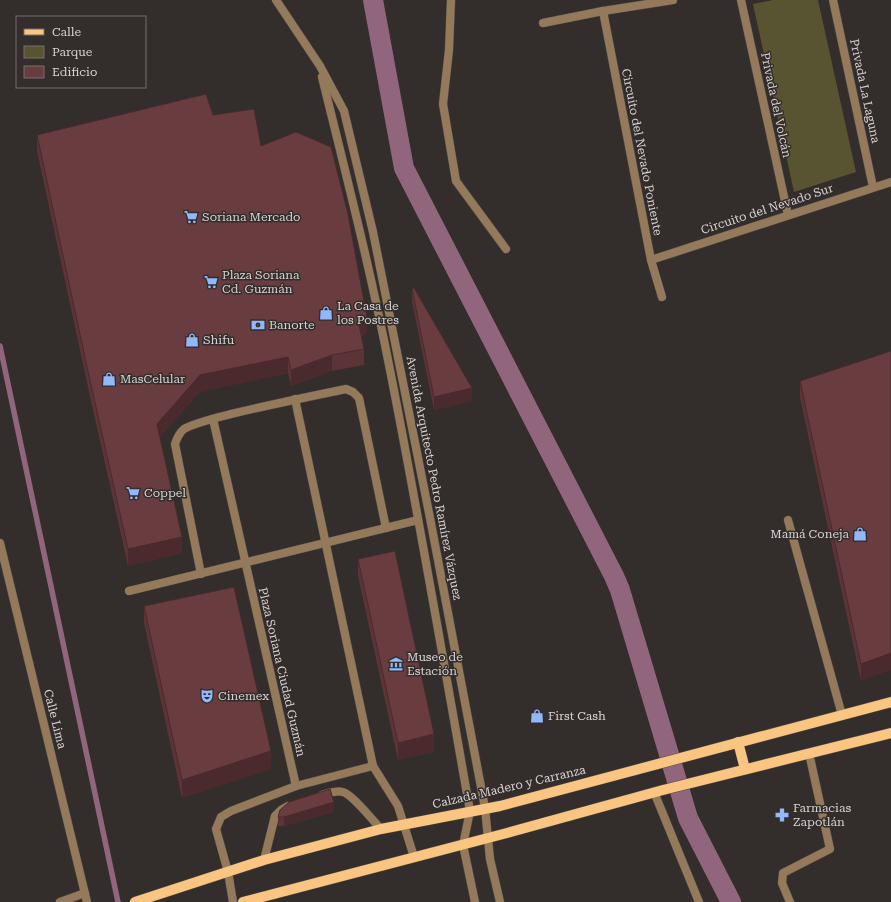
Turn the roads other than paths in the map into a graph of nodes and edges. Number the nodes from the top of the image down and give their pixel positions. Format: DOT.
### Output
graph roads {
  1 [pos="276,0"];
  2 [pos="451,0"];
  3 [pos="673,0"];
  4 [pos="741,0"];
  5 [pos="833,0"];
  6 [pos="603,11"];
  7 [pos="544,23"];
  8 [pos="320,66"];
  9 [pos="891,182"];
  10 [pos="873,187"];
  11 [pos="788,215"];
  12 [pos="506,248"];
  13 [pos="651,260"];
  14 [pos="662,297"];
  15 [pos="296,399"];
  16 [pos="213,419"];
  17 [pos="418,520"];
  18 [pos="788,520"];
  19 [pos="386,528"];
  20 [pos="0,543"];
  21 [pos="326,543"];
  22 [pos="245,563"];
  23 [pos="201,574"];
  24 [pos="129,591"];
  25 [pos="891,702"];
  26 [pos="842,715"];
  27 [pos="891,732"];
  28 [pos="738,742"];
  29 [pos="809,754"];
  30 [pos="372,766"];
  31 [pos="745,769"];
  32 [pos="296,786"];
  33 [pos="659,791"];
  34 [pos="314,798"];
  35 [pos="294,804"];
  36 [pos="486,808"];
  37 [pos="470,811"];
  38 [pos="404,824"];
  39 [pos="381,829"];
  40 [pos="488,838"];
  41 [pos="463,845"];
  42 [pos="414,857"];
  43 [pos="264,860"];
  44 [pos="228,872"];
  45 [pos="85,893"];
  46 [pos="60,902"];
  47 [pos="87,902"];
  48 [pos="135,902"];
  49 [pos="233,902"];
  50 [pos="243,902"];
  51 [pos="475,902"];
  52 [pos="500,902"];
  53 [pos="699,902"];
  54 [pos="790,902"];
  1 -- 8 [label="street, Avenida Arquitecto Pedro Ramírez Vázquez"];
  2 -- 12 [label="street"];
  3 -- 6 [label="street"];
  4 -- 11 [label="street, Privada del Volcán"];
  5 -- 10 [label="street, Privada La Laguna"];
  6 -- 7 [label="street"];
  6 -- 13 [label="street, Circuito del Nevado Poniente"];
  8 -- 17 [label="street, Avenida Arquitecto Pedro Ramírez Vázquez"];
  8 -- 36 [label="street, Avenida Arquitecto Pedro Ramírez Vázquez"];
  9 -- 10 [label="street, Circuito del Nevado Sur"];
  10 -- 11 [label="street, Circuito del Nevado Sur"];
  11 -- 13 [label="street, Circuito del Nevado Sur"];
  13 -- 14 [label="street, Circuito del Nevado Poniente"];
  15 -- 16 [label="street"];
  15 -- 19 [label="street"];
  15 -- 21 [label="street"];
  16 -- 22 [label="street, Plaza Soriana Ciudad Guzmán"];
  16 -- 23 [label="street"];
  17 -- 19 [label="street"];
  17 -- 37 [label="street, Avenida Arquitecto Pedro Ramírez Vázquez"];
  18 -- 26 [label="street"];
  19 -- 21 [label="street"];
  20 -- 45 [label="street, Calle Lima"];
  21 -- 22 [label="street"];
  21 -- 30 [label="street"];
  22 -- 23 [label="street"];
  22 -- 32 [label="street, Plaza Soriana Ciudad Guzmán"];
  23 -- 24 [label="street"];
  25 -- 26 [label="main road, Calzada Madero y Carranza"];
  26 -- 28 [label="main road, Calzada Madero y Carranza"];
  27 -- 29 [label="main road"];
  28 -- 31 [label="main road"];
  28 -- 36 [label="main road, Calzada Madero y Carranza"];
  29 -- 31 [label="main road"];
  29 -- 54 [label="street"];
  30 -- 32 [label="street"];
  30 -- 38 [label="street"];
  31 -- 33 [label="main road"];
  32 -- 44 [label="street"];
  33 -- 40 [label="main road"];
  33 -- 53 [label="street"];
  34 -- 39 [label="street"];
  35 -- 43 [label="street"];
  36 -- 37 [label="main road, Calzada Madero y Carranza"];
  36 -- 40 [label="street, Avenida Arquitecto Pedro Ramírez Vázquez"];
  37 -- 38 [label="main road, Calzada Madero y Carranza"];
  37 -- 41 [label="street, Avenida Arquitecto Pedro Ramírez Vázquez"];
  38 -- 39 [label="main road, Calzada Madero y Carranza"];
  38 -- 42 [label="street"];
  39 -- 43 [label="main road, Calzada Madero y Carranza"];
  40 -- 41 [label="main road"];
  40 -- 52 [label="street, Avenida Arquitecto Pedro Ramírez Vázquez"];
  41 -- 42 [label="main road"];
  41 -- 51 [label="street, Avenida Arquitecto Pedro Ramírez Vázquez"];
  42 -- 50 [label="main road"];
  43 -- 44 [label="main road, Calzada Madero y Carranza"];
  44 -- 48 [label="main road, Calzada Madero y Carranza"];
  44 -- 49 [label="street"];
  45 -- 46 [label="street"];
  45 -- 47 [label="street, Calle Lima"];
}
